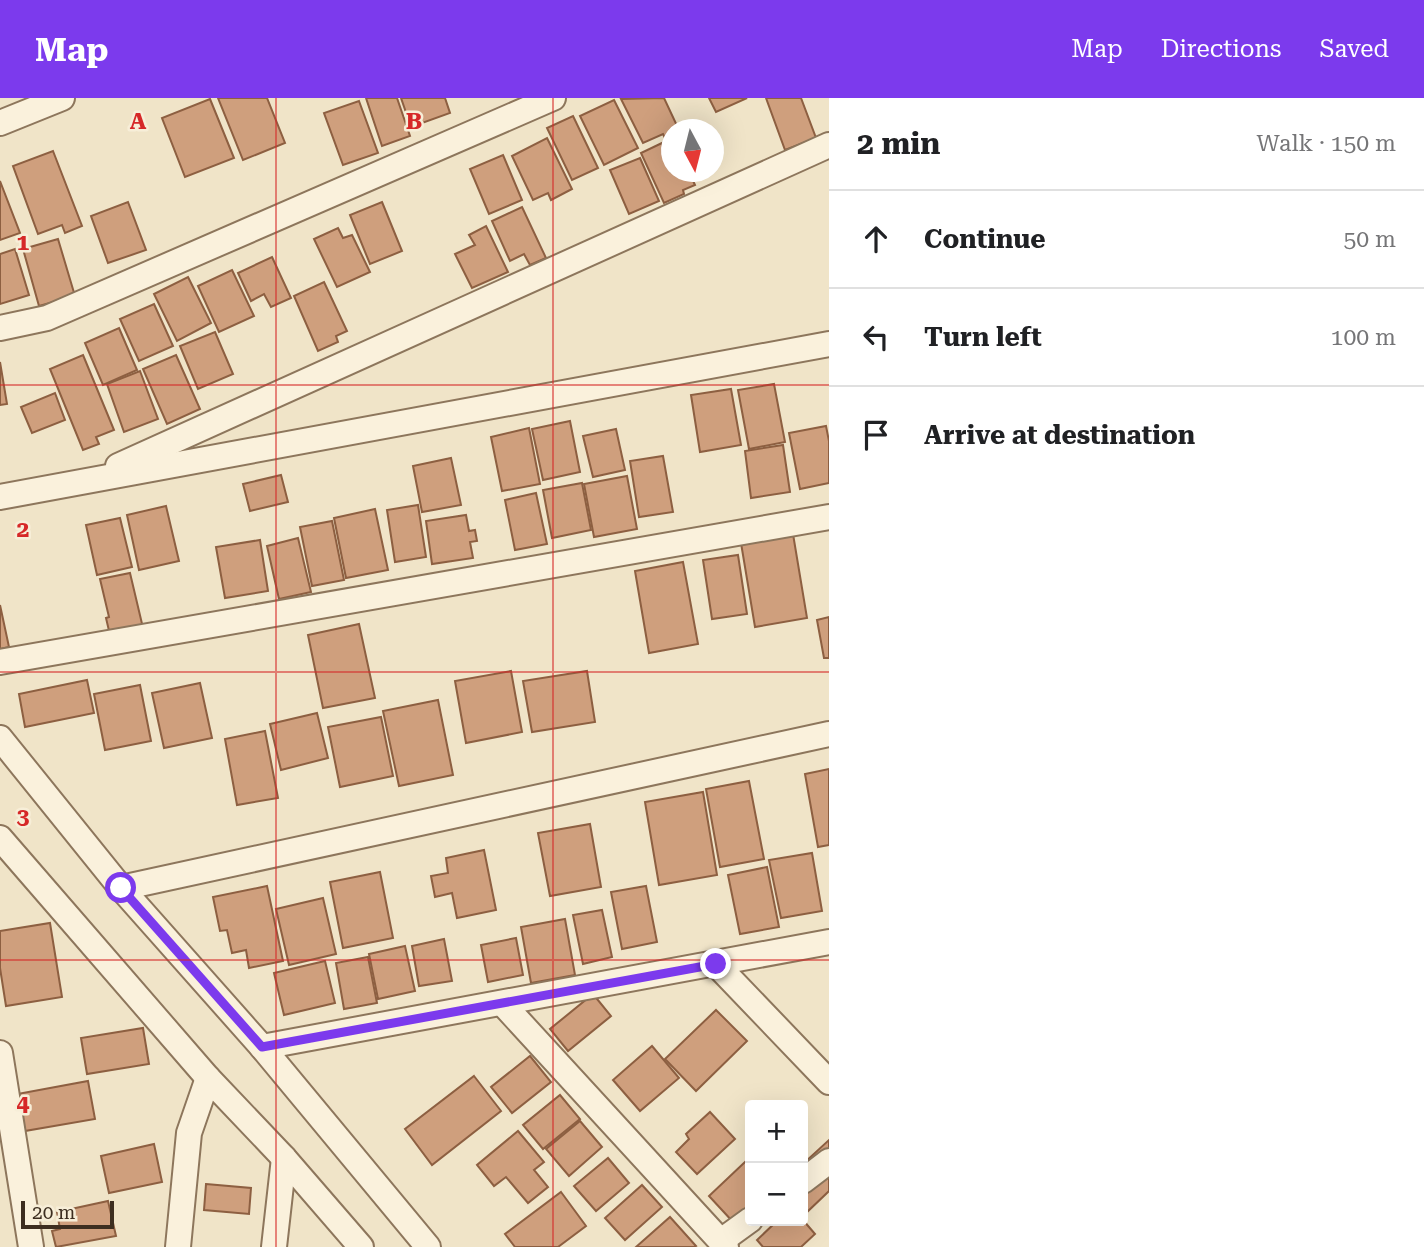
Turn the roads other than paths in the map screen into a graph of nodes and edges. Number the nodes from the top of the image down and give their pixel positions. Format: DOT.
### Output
graph roads {
  1 [pos="62,98"];
  2 [pos="553,98"];
  3 [pos="0,123"];
  4 [pos="829,145"];
  5 [pos="0,328"];
  6 [pos="829,344"];
  7 [pos="84,481"];
  8 [pos="0,498"];
  9 [pos="829,517"];
  10 [pos="0,662"];
  11 [pos="829,734"];
  12 [pos="0,738"];
  13 [pos="0,838"];
  14 [pos="121,888"];
  15 [pos="829,942"];
  16 [pos="716,964"];
  17 [pos="503,1004"];
  18 [pos="262,1047"];
  19 [pos="0,1053"];
  20 [pos="208,1078"];
  21 [pos="829,1082"];
  22 [pos="284,1158"];
  23 [pos="829,1161"];
  24 [pos="808,1177"];
  25 [pos="745,1224"];
  26 [pos="723,1244"];
  27 [pos="31,1247"];
  28 [pos="178,1247"];
  29 [pos="274,1247"];
  30 [pos="361,1247"];
  31 [pos="428,1247"];
  1 -- 3 [label="street"];
  2 -- 5 [label="street"];
  4 -- 7 [label="street"];
  6 -- 7 [label="street"];
  7 -- 8 [label="street"];
  9 -- 10 [label="street"];
  11 -- 14 [label="street"];
  12 -- 14 [label="street"];
  13 -- 20 [label="street"];
  14 -- 18 [label="street"];
  15 -- 16 [label="street"];
  16 -- 17 [label="street"];
  16 -- 21 [label="street"];
  17 -- 18 [label="street"];
  17 -- 26 [label="street"];
  18 -- 31 [label="street"];
  19 -- 27 [label="street"];
  20 -- 22 [label="street"];
  20 -- 28 [label="street"];
  22 -- 29 [label="street"];
  22 -- 30 [label="street"];
  23 -- 24 [label="street"];
  25 -- 26 [label="street"];
}
